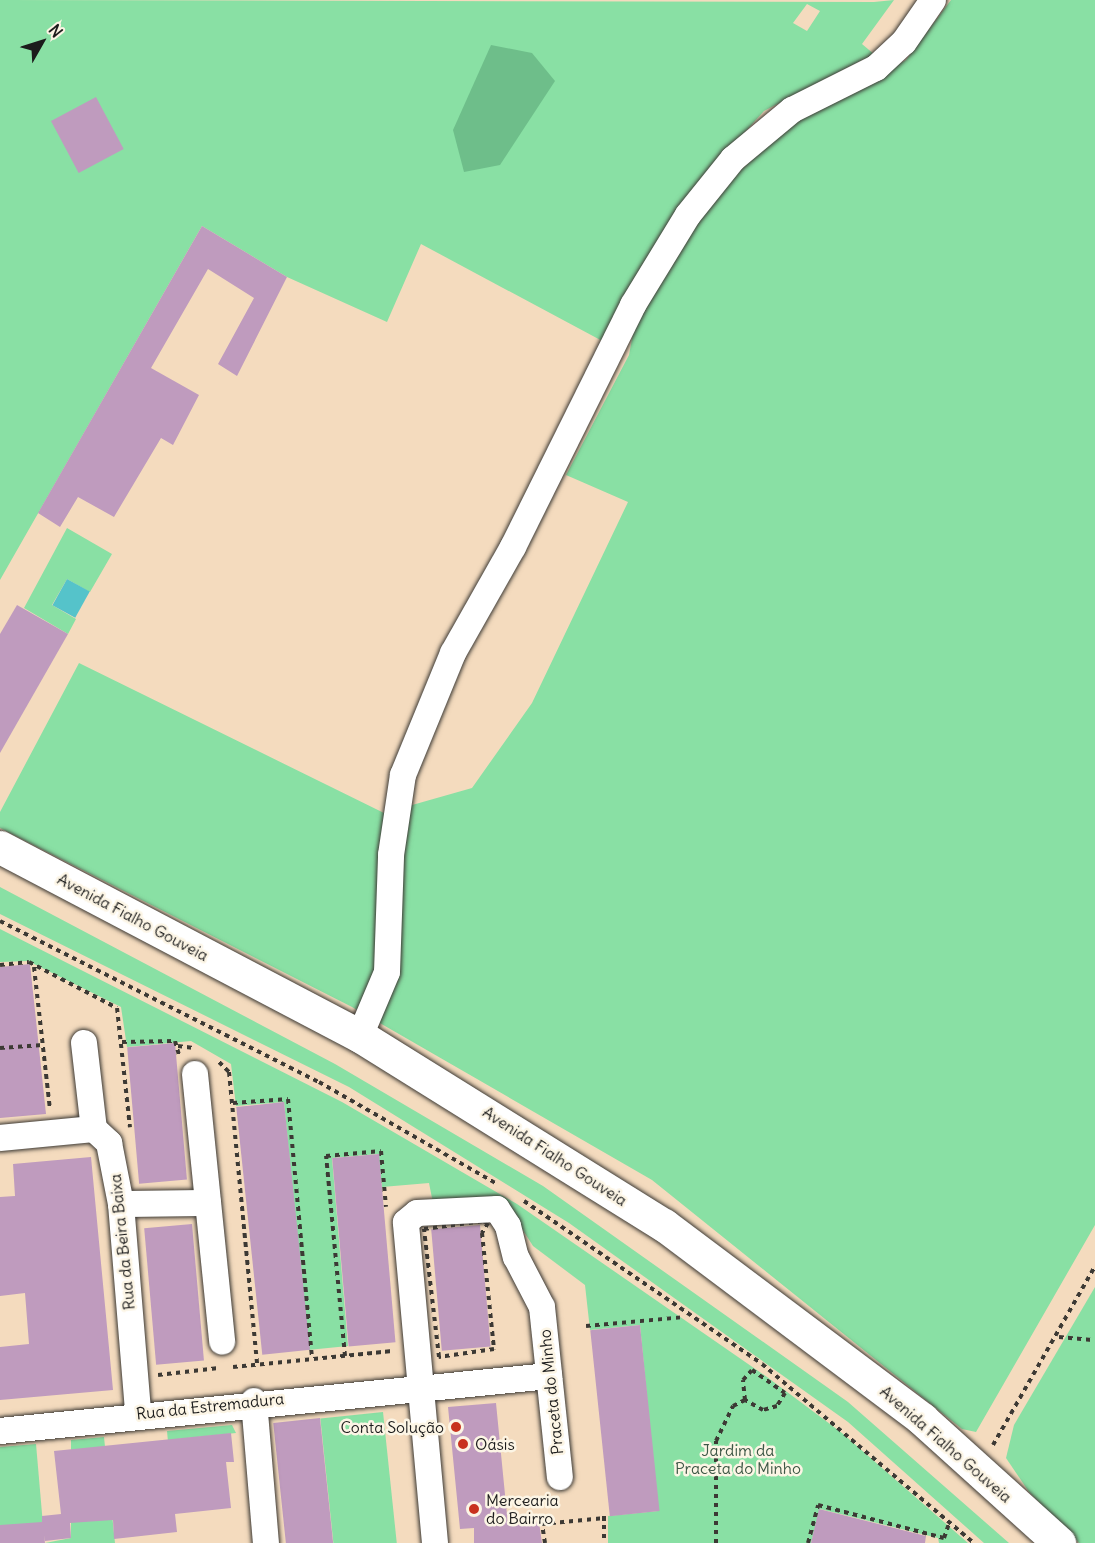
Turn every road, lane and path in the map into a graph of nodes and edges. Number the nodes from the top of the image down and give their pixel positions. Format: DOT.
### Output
graph roads {
  1 [pos="933,0"];
  2 [pos="0,847"];
  3 [pos="0,873"];
  4 [pos="0,965"];
  5 [pos="34,966"];
  6 [pos="360,1036"];
  7 [pos="122,1042"];
  8 [pos="84,1043"];
  9 [pos="43,1045"];
  10 [pos="178,1046"];
  11 [pos="0,1048"];
  12 [pos="196,1062"];
  13 [pos="233,1103"];
  14 [pos="46,1118"];
  15 [pos="93,1129"];
  16 [pos="130,1135"];
  17 [pos="0,1138"];
  18 [pos="208,1203"];
  19 [pos="121,1204"];
  20 [pos="388,1221"];
  21 [pos="482,1233"];
  22 [pos="1095,1266"];
  23 [pos="684,1317"];
  24 [pos="586,1326"];
  25 [pos="1058,1338"];
  26 [pos="1095,1340"];
  27 [pos="222,1342"];
  28 [pos="401,1347"];
  29 [pos="345,1356"];
  30 [pos="312,1359"];
  31 [pos="257,1365"];
  32 [pos="151,1372"];
  33 [pos="549,1376"];
  34 [pos="422,1388"];
  35 [pos="745,1400"];
  36 [pos="254,1401"];
  37 [pos="138,1413"];
  38 [pos="0,1431"];
  39 [pos="978,1470"];
  40 [pos="560,1477"];
  41 [pos="950,1521"];
  42 [pos="942,1537"];
  43 [pos="605,1542"];
  44 [pos="266,1543"];
  45 [pos="435,1543"];
  46 [pos="545,1543"];
  47 [pos="612,1543"];
  48 [pos="716,1543"];
  49 [pos="808,1543"];
  50 [pos="940,1543"];
  51 [pos="1025,1543"];
  52 [pos="1059,1543"];
  1 -- 6 [label="street"];
  2 -- 6 [label="main road, Avenida Fialho Gouveia"];
  3 -- 51 [label="main road, Avenida Fialho Gouveia"];
  4 -- 5 [label="path"];
  5 -- 7 [label="path"];
  5 -- 9 [label="path"];
  6 -- 39 [label="main road, Avenida Fialho Gouveia"];
  7 -- 10 [label="path"];
  7 -- 16 [label="path"];
  8 -- 15 [label="street"];
  9 -- 11 [label="path"];
  9 -- 14 [label="path"];
  10 -- 12 [label="path"];
  10 -- 12 [label="path"];
  12 -- 13 [label="path"];
  12 -- 18 [label="street"];
  13 -- 30 [label="path"];
  13 -- 31 [label="path"];
  15 -- 17 [label="street"];
  15 -- 19 [label="street, Rua da Beira Baixa"];
  18 -- 19 [label="street"];
  18 -- 27 [label="street"];
  19 -- 37 [label="street, Rua da Beira Baixa"];
  20 -- 29 [label="path"];
  21 -- 21 [label="path"];
  22 -- 25 [label="path"];
  23 -- 24 [label="path"];
  25 -- 26 [label="path"];
  25 -- 39 [label="path"];
  28 -- 29 [label="path"];
  29 -- 30 [label="path"];
  30 -- 31 [label="path"];
  31 -- 32 [label="path"];
  33 -- 34 [label="street, Rua da Estremadura"];
  33 -- 34 [label="street, Praceta do Minho"];
  33 -- 40 [label="street, Praceta do Minho"];
  34 -- 36 [label="street, Rua da Estremadura"];
  34 -- 45 [label="street"];
  35 -- 35 [label="path"];
  35 -- 48 [label="path"];
  36 -- 37 [label="street, Rua da Estremadura"];
  36 -- 44 [label="street"];
  37 -- 38 [label="street, Rua da Estremadura"];
  39 -- 52 [label="main road, Avenida Fialho Gouveia"];
  41 -- 42 [label="path"];
  42 -- 49 [label="path"];
  42 -- 50 [label="path"];
  43 -- 46 [label="path"];
  43 -- 47 [label="path"];
}
